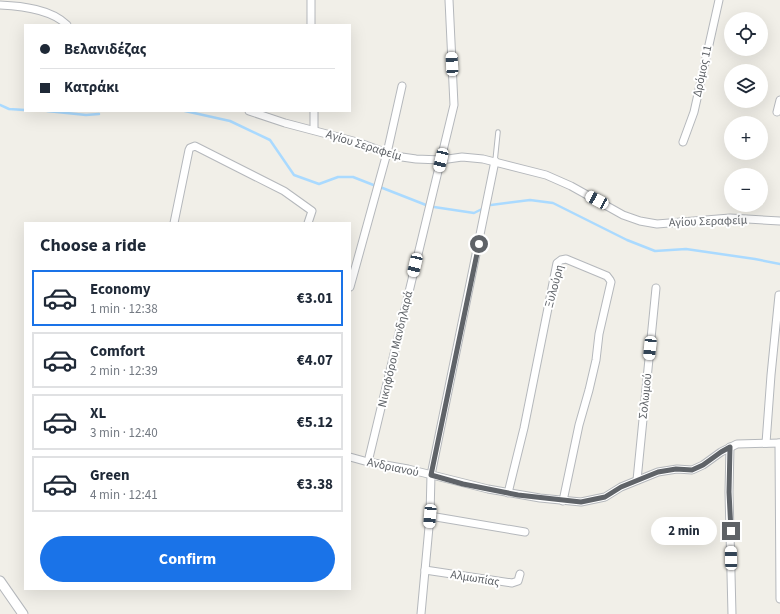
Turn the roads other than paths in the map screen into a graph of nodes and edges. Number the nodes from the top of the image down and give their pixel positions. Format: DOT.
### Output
graph roads {
  1 [pos="310,0"];
  2 [pos="449,0"];
  3 [pos="719,0"];
  4 [pos="0,5"];
  5 [pos="66,24"];
  6 [pos="311,24"];
  7 [pos="402,86"];
  8 [pos="780,100"];
  9 [pos="251,112"];
  10 [pos="314,112"];
  11 [pos="777,112"];
  12 [pos="314,130"];
  13 [pos="498,132"];
  14 [pos="683,142"];
  15 [pos="387,153"];
  16 [pos="441,160"];
  17 [pos="495,161"];
  18 [pos="780,221"];
  19 [pos="174,222"];
  20 [pos="308,222"];
  21 [pos="351,283"];
  22 [pos="656,288"];
  23 [pos="779,296"];
  24 [pos="766,443"];
  25 [pos="779,443"];
  26 [pos="730,447"];
  27 [pos="351,457"];
  28 [pos="368,462"];
  29 [pos="431,475"];
  30 [pos="637,480"];
  31 [pos="508,493"];
  32 [pos="563,500"];
  33 [pos="430,516"];
  34 [pos="525,532"];
  35 [pos="425,570"];
  36 [pos="520,574"];
  37 [pos="0,581"];
  38 [pos="780,599"];
  39 [pos="23,614"];
  40 [pos="421,614"];
  41 [pos="732,614"];
  1 -- 6 [label="street"];
  2 -- 16 [label="street, Νικηφόρου Μανδηλαρά"];
  3 -- 14 [label="street, Δρόμος 11"];
  4 -- 5 [label="street"];
  7 -- 15 [label="street"];
  8 -- 11 [label="street"];
  9 -- 12 [label="street, Αγίου Σεραφείμ"];
  10 -- 12 [label="street"];
  12 -- 15 [label="street, Αγίου Σεραφείμ"];
  13 -- 17 [label="lane"];
  15 -- 16 [label="street, Αγίου Σεραφείμ"];
  15 -- 21 [label="street"];
  16 -- 17 [label="street, Αγίου Σεραφείμ"];
  16 -- 28 [label="street, Νικηφόρου Μανδηλαρά"];
  17 -- 18 [label="street, Αγίου Σεραφείμ"];
  17 -- 29 [label="street"];
  19 -- 20 [label="street"];
  22 -- 30 [label="street, Σολωμού"];
  23 -- 24 [label="street"];
  24 -- 25 [label="street, Ανδριανού"];
  24 -- 26 [label="street, Ανδριανού"];
  25 -- 38 [label="street"];
  26 -- 30 [label="street, Ανδριανού"];
  26 -- 41 [label="street"];
  27 -- 28 [label="street, Ανδριανού"];
  28 -- 29 [label="street, Ανδριανού"];
  29 -- 31 [label="street, Ανδριανού"];
  29 -- 33 [label="street"];
  30 -- 32 [label="street, Ανδριανού"];
  31 -- 32 [label="street, Ανδριανού"];
  31 -- 32 [label="street, Ξυλούρη"];
  33 -- 34 [label="street"];
  33 -- 35 [label="street"];
  35 -- 36 [label="street, Αλμωπίας"];
  35 -- 40 [label="street"];
  37 -- 39 [label="street"];
}
